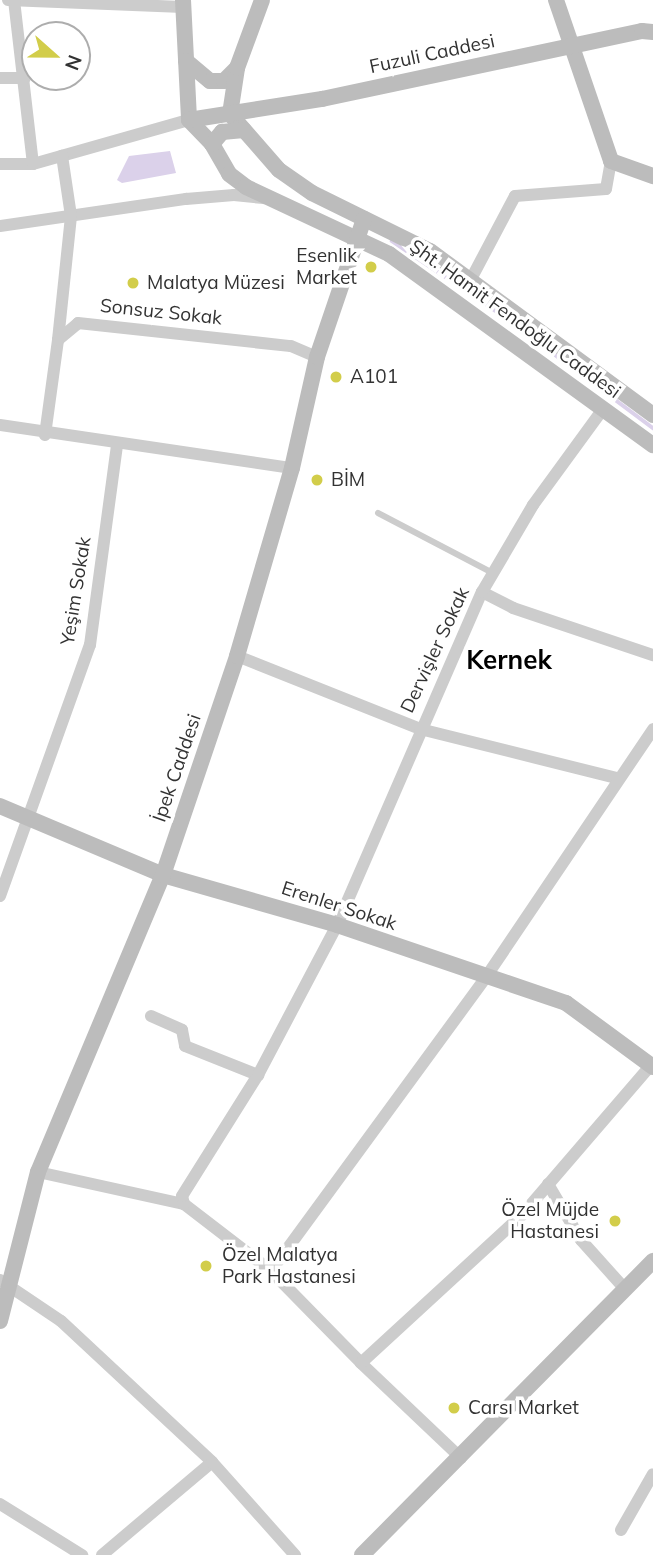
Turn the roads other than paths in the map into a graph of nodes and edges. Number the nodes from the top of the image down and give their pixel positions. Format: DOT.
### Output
graph roads {
  1 [pos="8,0"];
  2 [pos="262,0"];
  3 [pos="556,0"];
  4 [pos="14,1"];
  5 [pos="183,3"];
  6 [pos="649,29"];
  7 [pos="570,46"];
  8 [pos="21,55"];
  9 [pos="186,61"];
  10 [pos="237,68"];
  11 [pos="0,78"];
  12 [pos="21,78"];
  13 [pos="25,91"];
  14 [pos="230,114"];
  15 [pos="189,120"];
  16 [pos="244,130"];
  17 [pos="212,144"];
  18 [pos="62,156"];
  19 [pos="611,161"];
  20 [pos="0,164"];
  21 [pos="33,164"];
  22 [pos="653,176"];
  23 [pos="267,199"];
  24 [pos="71,216"];
  25 [pos="364,219"];
  26 [pos="0,226"];
  27 [pos="354,239"];
  28 [pos="470,281"];
  29 [pos="58,340"];
  30 [pos="317,357"];
  31 [pos="603,409"];
  32 [pos="653,415"];
  33 [pos="0,425"];
  34 [pos="46,435"];
  35 [pos="117,444"];
  36 [pos="653,445"];
  37 [pos="292,468"];
  38 [pos="378,513"];
  39 [pos="493,573"];
  40 [pos="482,592"];
  41 [pos="653,655"];
  42 [pos="237,656"];
  43 [pos="420,729"];
  44 [pos="653,729"];
  45 [pos="617,778"];
  46 [pos="0,806"];
  47 [pos="30,820"];
  48 [pos="163,875"];
  49 [pos="0,896"];
  50 [pos="337,926"];
  51 [pos="486,978"];
  52 [pos="151,1016"];
  53 [pos="652,1066"];
  54 [pos="258,1074"];
  55 [pos="38,1172"];
  56 [pos="548,1184"];
  57 [pos="184,1204"];
  58 [pos="653,1261"];
  59 [pos="271,1272"];
  60 [pos="5,1285"];
  61 [pos="625,1289"];
  62 [pos="0,1321"];
  63 [pos="361,1363"];
  64 [pos="461,1458"];
  65 [pos="212,1462"];
  66 [pos="653,1474"];
  67 [pos="0,1504"];
  68 [pos="621,1530"];
  69 [pos="82,1555"];
  70 [pos="102,1555"];
  71 [pos="295,1555"];
  72 [pos="362,1555"];
  1 -- 4 [label="street"];
  2 -- 10 [label="main road"];
  3 -- 7 [label="main road"];
  4 -- 5 [label="street"];
  4 -- 8 [label="street"];
  5 -- 9 [label="main road"];
  6 -- 7 [label="main road, Fuzuli Caddesi"];
  7 -- 14 [label="main road, Fuzuli Caddesi"];
  7 -- 19 [label="main road"];
  9 -- 10 [label="main road"];
  9 -- 15 [label="main road"];
  10 -- 14 [label="main road"];
  11 -- 12 [label="street"];
  13 -- 21 [label="street"];
  14 -- 15 [label="main road, Fuzuli Caddesi"];
  14 -- 16 [label="main road, Şht. Hamit Fendoğlu Caddesi"];
  15 -- 17 [label="main road, Şht. Hamit Fendoğlu Caddesi"];
  15 -- 18 [label="street"];
  16 -- 17 [label="main road"];
  16 -- 25 [label="main road, Şht. Hamit Fendoğlu Caddesi"];
  17 -- 23 [label="main road, Şht. Hamit Fendoğlu Caddesi"];
  18 -- 21 [label="street"];
  18 -- 24 [label="street"];
  19 -- 22 [label="main road"];
  19 -- 28 [label="street"];
  20 -- 21 [label="street"];
  23 -- 24 [label="street"];
  23 -- 27 [label="main road, Şht. Hamit Fendoğlu Caddesi"];
  24 -- 26 [label="street"];
  24 -- 29 [label="street"];
  25 -- 27 [label="main road, İpek Caddesi"];
  25 -- 28 [label="main road, Şht. Hamit Fendoğlu Caddesi"];
  27 -- 30 [label="main road, İpek Caddesi"];
  27 -- 31 [label="main road, Şht. Hamit Fendoğlu Caddesi"];
  28 -- 32 [label="main road, Şht. Hamit Fendoğlu Caddesi"];
  29 -- 30 [label="street, Sonsuz Sokak"];
  29 -- 34 [label="street"];
  30 -- 37 [label="main road, İpek Caddesi"];
  31 -- 36 [label="main road, Şht. Hamit Fendoğlu Caddesi"];
  31 -- 39 [label="street, Dervişler Sokak"];
  33 -- 34 [label="street"];
  34 -- 35 [label="street"];
  35 -- 37 [label="street"];
  35 -- 47 [label="street, Yeşim Sokak"];
  37 -- 42 [label="main road, İpek Caddesi"];
  38 -- 39 [label="lane"];
  39 -- 40 [label="street, Dervişler Sokak"];
  40 -- 41 [label="street"];
  40 -- 43 [label="street, Dervişler Sokak"];
  42 -- 43 [label="street"];
  42 -- 48 [label="main road, İpek Caddesi"];
  43 -- 45 [label="street"];
  43 -- 50 [label="street, Dervişler Sokak"];
  44 -- 45 [label="street"];
  45 -- 51 [label="street"];
  46 -- 47 [label="main road, Erenler Sokak"];
  47 -- 48 [label="main road, Erenler Sokak"];
  47 -- 49 [label="street, Yeşim Sokak"];
  48 -- 50 [label="main road, Erenler Sokak"];
  48 -- 55 [label="main road, İpek Caddesi"];
  50 -- 51 [label="main road, Erenler Sokak"];
  50 -- 54 [label="street, Dervişler Sokak"];
  51 -- 53 [label="main road, Erenler Sokak"];
  51 -- 59 [label="street"];
  52 -- 54 [label="street"];
  53 -- 56 [label="street"];
  54 -- 57 [label="street, Dervişler Sokak"];
  55 -- 57 [label="street"];
  55 -- 60 [label="main road, İpek Caddesi"];
  56 -- 61 [label="street"];
  56 -- 63 [label="street"];
  57 -- 59 [label="street"];
  58 -- 61 [label="main road"];
  59 -- 63 [label="street"];
  60 -- 62 [label="main road, İpek Caddesi"];
  60 -- 65 [label="street"];
  61 -- 64 [label="main road"];
  63 -- 64 [label="street"];
  64 -- 72 [label="main road"];
  65 -- 70 [label="street"];
  65 -- 71 [label="street"];
  66 -- 68 [label="street"];
  67 -- 69 [label="street"];
}
